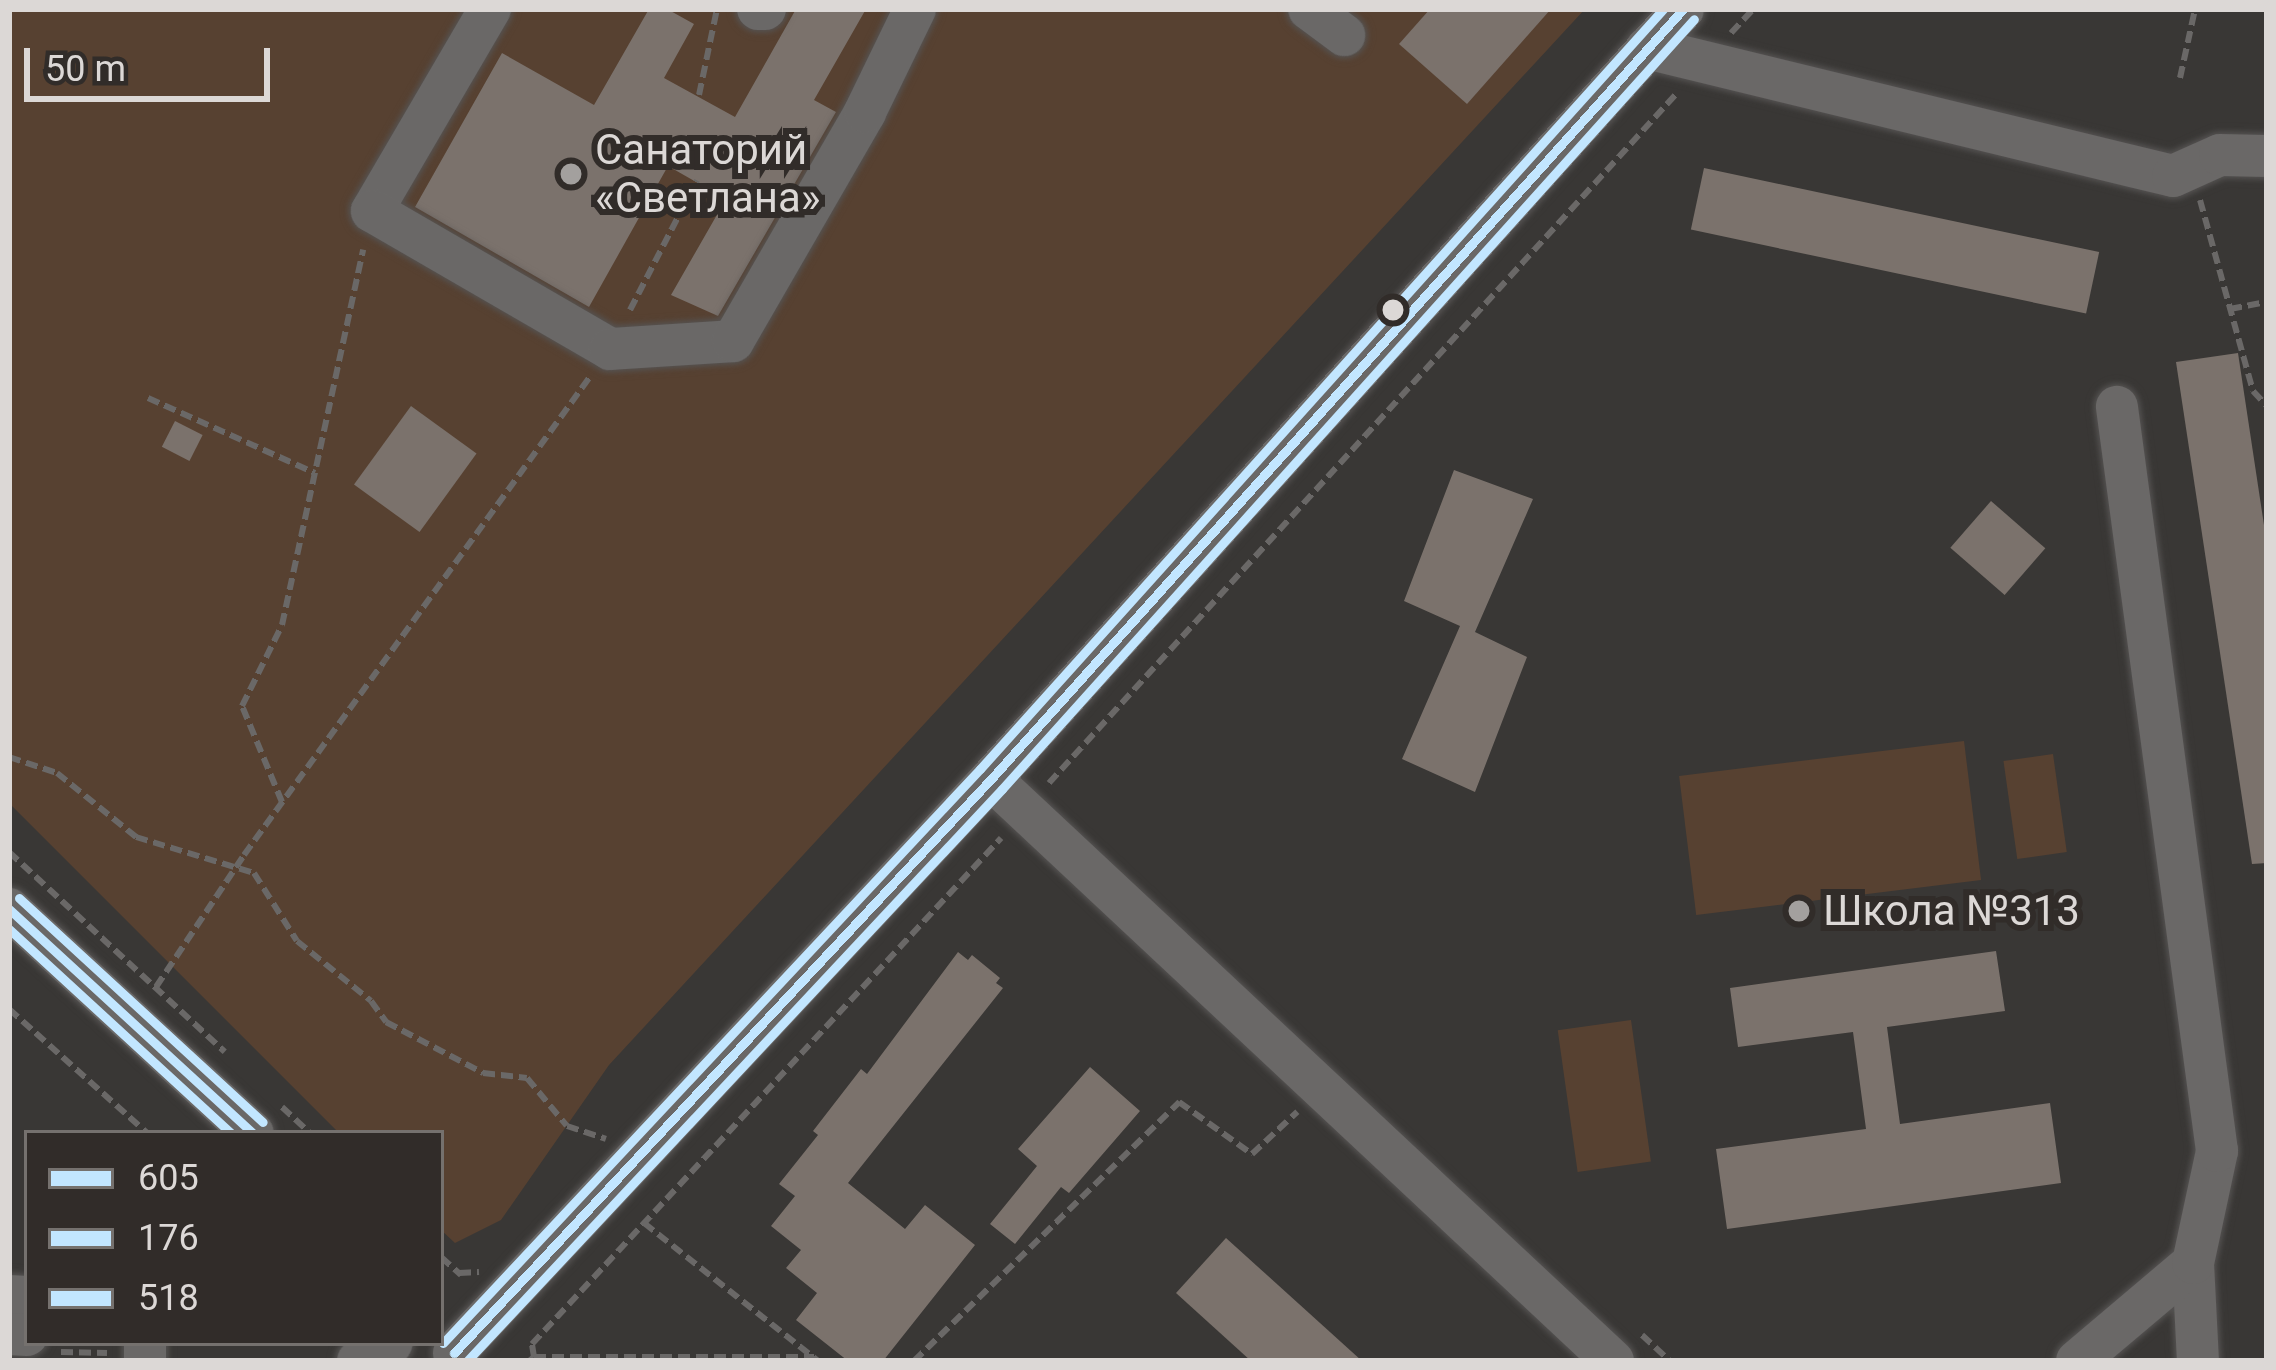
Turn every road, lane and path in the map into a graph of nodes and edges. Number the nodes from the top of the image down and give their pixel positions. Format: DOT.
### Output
graph roads {
  1 [pos="490,9"];
  2 [pos="717,9"];
  3 [pos="915,9"];
  4 [pos="1310,9"];
  5 [pos="1683,9"];
  6 [pos="1753,9"];
  7 [pos="2195,9"];
  8 [pos="1344,35"];
  9 [pos="1647,48"];
  10 [pos="1705,62"];
  11 [pos="2180,78"];
  12 [pos="699,95"];
  13 [pos="2267,156"];
  14 [pos="2191,167"];
  15 [pos="697,181"];
  16 [pos="372,211"];
  17 [pos="2267,302"];
  18 [pos="2230,309"];
  19 [pos="610,350"];
  20 [pos="148,398"];
  21 [pos="2117,406"];
  22 [pos="2267,406"];
  23 [pos="315,473"];
  24 [pos="9,758"];
  25 [pos="992,779"];
  26 [pos="282,802"];
  27 [pos="1026,811"];
  28 [pos="9,852"];
  29 [pos="237,866"];
  30 [pos="9,909"];
  31 [pos="156,987"];
  32 [pos="9,1009"];
  33 [pos="242,1068"];
  34 [pos="1322,1089"];
  35 [pos="264,1117"];
  36 [pos="144,1130"];
  37 [pos="301,1130"];
  38 [pos="623,1145"];
  39 [pos="644,1222"];
  40 [pos="2193,1263"];
  41 [pos="72,1346"];
  42 [pos="386,1346"];
  43 [pos="452,1350"];
  44 [pos="145,1353"];
  45 [pos="816,1359"];
  46 [pos="533,1360"];
  47 [pos="354,1361"];
  48 [pos="914,1361"];
  49 [pos="1612,1361"];
  50 [pos="2077,1361"];
  51 [pos="2198,1361"];
  1 -- 16 [label="street"];
  2 -- 12 [label="path"];
  3 -- 19 [label="street"];
  4 -- 8 [label="street"];
  5 -- 9 [label="street"];
  6 -- 10 [label="path"];
  7 -- 11 [label="path"];
  9 -- 10 [label="street"];
  9 -- 25 [label="street"];
  10 -- 14 [label="street"];
  10 -- 27 [label="path"];
  13 -- 14 [label="street"];
  14 -- 18 [label="path"];
  15 -- 19 [label="path"];
  16 -- 19 [label="street"];
  16 -- 23 [label="path"];
  17 -- 18 [label="path"];
  18 -- 22 [label="path"];
  19 -- 26 [label="path"];
  20 -- 23 [label="path"];
  21 -- 40 [label="street"];
  23 -- 26 [label="path"];
  24 -- 29 [label="path"];
  25 -- 27 [label="street"];
  25 -- 43 [label="street"];
  26 -- 29 [label="path"];
  27 -- 34 [label="street"];
  27 -- 39 [label="path"];
  28 -- 31 [label="path"];
  29 -- 31 [label="path"];
  29 -- 38 [label="path"];
  30 -- 35 [label="street"];
  31 -- 33 [label="path"];
  32 -- 36 [label="path"];
  34 -- 48 [label="path"];
  34 -- 49 [label="street"];
  35 -- 37 [label="path"];
  39 -- 45 [label="path"];
  39 -- 46 [label="path"];
  40 -- 50 [label="street"];
  40 -- 51 [label="street"];
  41 -- 44 [label="path"];
  42 -- 47 [label="street"];
  45 -- 46 [label="path"];
}
